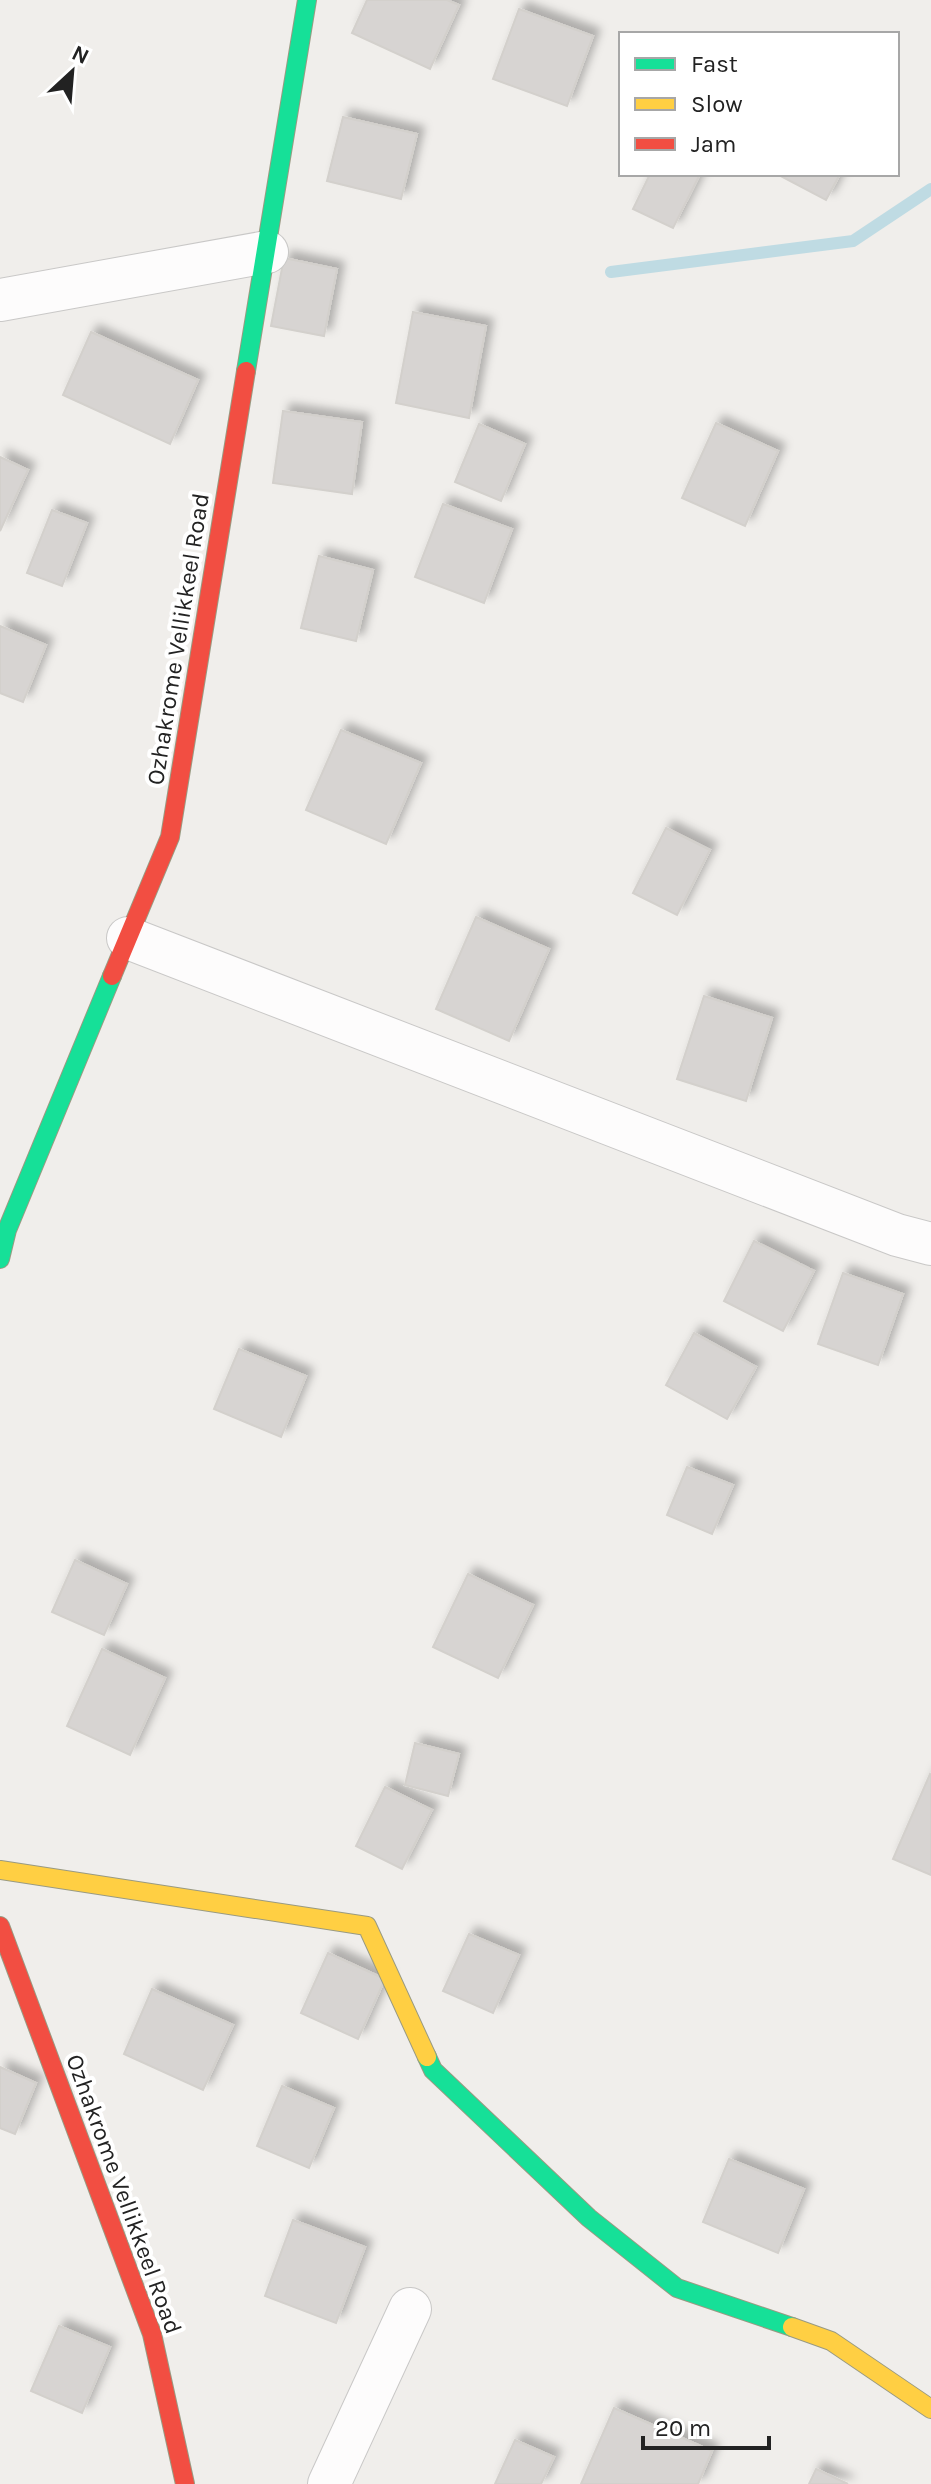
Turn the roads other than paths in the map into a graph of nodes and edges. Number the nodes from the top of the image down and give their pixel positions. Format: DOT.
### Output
graph roads {
  1 [pos="307,0"];
  2 [pos="267,252"];
  3 [pos="0,300"];
  4 [pos="128,938"];
  5 [pos="931,1244"];
  6 [pos="0,1259"];
  7 [pos="0,1870"];
  8 [pos="0,1926"];
  9 [pos="410,2309"];
  10 [pos="931,2409"];
  11 [pos="185,2484"];
  12 [pos="329,2484"];
  1 -- 2 [label="main road, Ozhakrome Vellikkeel Road"];
  2 -- 3 [label="street"];
  2 -- 4 [label="main road, Ozhakrome Vellikkeel Road"];
  4 -- 5 [label="street"];
  4 -- 6 [label="main road, Ozhakrome Vellikkeel Road"];
  7 -- 10 [label="main road"];
  8 -- 11 [label="main road, Ozhakrome Vellikkeel Road"];
  9 -- 12 [label="street"];
}
